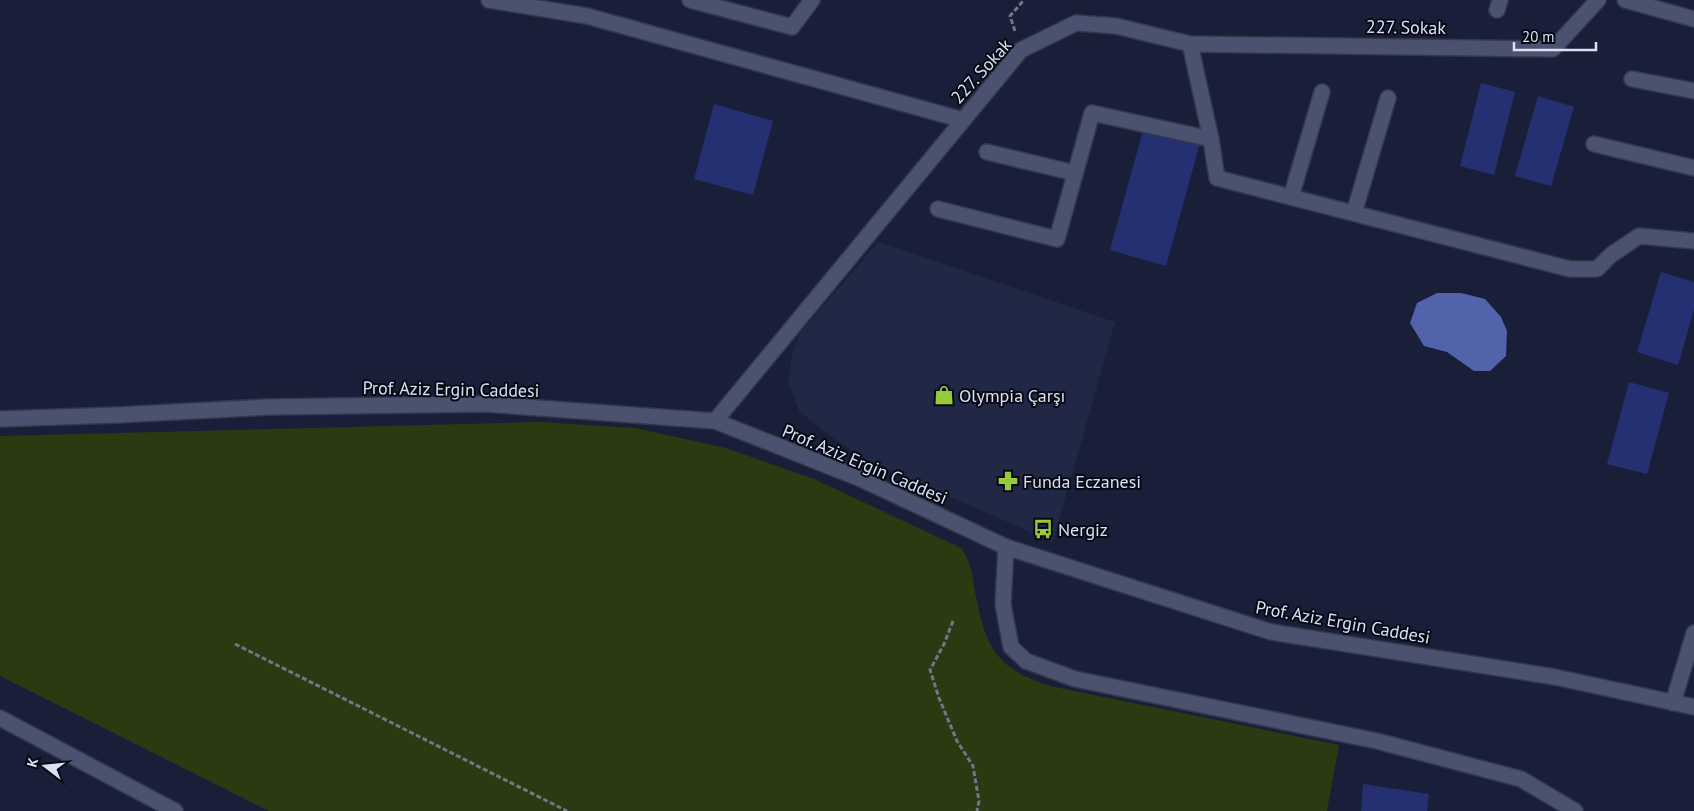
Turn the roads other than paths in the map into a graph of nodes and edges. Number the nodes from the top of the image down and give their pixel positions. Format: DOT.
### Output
graph roads {
  1 [pos="489,0"];
  2 [pos="690,0"];
  3 [pos="812,0"];
  4 [pos="1598,0"];
  5 [pos="1625,0"];
  6 [pos="1694,19"];
  7 [pos="1190,44"];
  8 [pos="1632,78"];
  9 [pos="1322,92"];
  10 [pos="1694,92"];
  11 [pos="1388,98"];
  12 [pos="963,120"];
  13 [pos="1211,139"];
  14 [pos="1594,144"];
  15 [pos="987,152"];
  16 [pos="1694,168"];
  17 [pos="1075,174"];
  18 [pos="1291,198"];
  19 [pos="938,209"];
  20 [pos="1354,213"];
  21 [pos="1694,241"];
  22 [pos="0,418"];
  23 [pos="715,421"];
  24 [pos="1006,547"];
  25 [pos="1694,633"];
  26 [pos="1673,703"];
  27 [pos="1694,707"];
  28 [pos="0,718"];
  29 [pos="175,811"];
  30 [pos="1575,811"];
  1 -- 12 [label="street"];
  2 -- 3 [label="street"];
  4 -- 7 [label="street, 227. Sokak"];
  5 -- 6 [label="street"];
  7 -- 12 [label="street, 227. Sokak"];
  7 -- 13 [label="street"];
  8 -- 10 [label="street"];
  9 -- 18 [label="street"];
  11 -- 20 [label="street"];
  12 -- 23 [label="street, 227. Sokak"];
  13 -- 17 [label="street"];
  13 -- 18 [label="street"];
  14 -- 16 [label="street"];
  15 -- 17 [label="street"];
  17 -- 19 [label="street"];
  18 -- 20 [label="street"];
  20 -- 21 [label="street"];
  22 -- 23 [label="street, Prof. Aziz Ergin Caddesi"];
  23 -- 24 [label="street, Prof. Aziz Ergin Caddesi"];
  24 -- 26 [label="street, Prof. Aziz Ergin Caddesi"];
  24 -- 30 [label="street"];
  25 -- 26 [label="street"];
  26 -- 27 [label="street, Prof. Aziz Ergin Caddesi"];
  28 -- 29 [label="street"];
}
